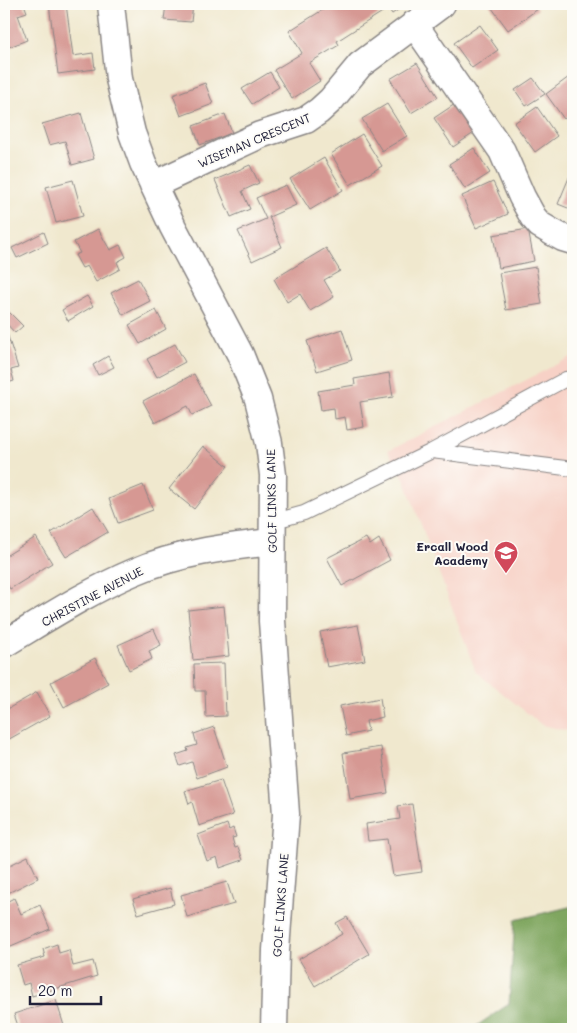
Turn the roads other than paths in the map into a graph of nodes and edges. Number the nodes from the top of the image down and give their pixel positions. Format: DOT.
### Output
graph roads {
  1 [pos="111,4"];
  2 [pos="442,4"];
  3 [pos="414,24"];
  4 [pos="153,185"];
  5 [pos="573,241"];
  6 [pos="573,378"];
  7 [pos="432,451"];
  8 [pos="573,469"];
  9 [pos="272,530"];
  10 [pos="4,644"];
  11 [pos="274,1029"];
  1 -- 4 [label="street, GOLF LINKS LANE"];
  2 -- 3 [label="street, WISEMAN CRESCENT"];
  3 -- 4 [label="street, WISEMAN CRESCENT"];
  3 -- 5 [label="street"];
  4 -- 9 [label="street, GOLF LINKS LANE"];
  6 -- 7 [label="lane"];
  7 -- 8 [label="lane"];
  7 -- 9 [label="lane"];
  9 -- 10 [label="street, CHRISTINE AVENUE"];
  9 -- 11 [label="street, GOLF LINKS LANE"];
}
